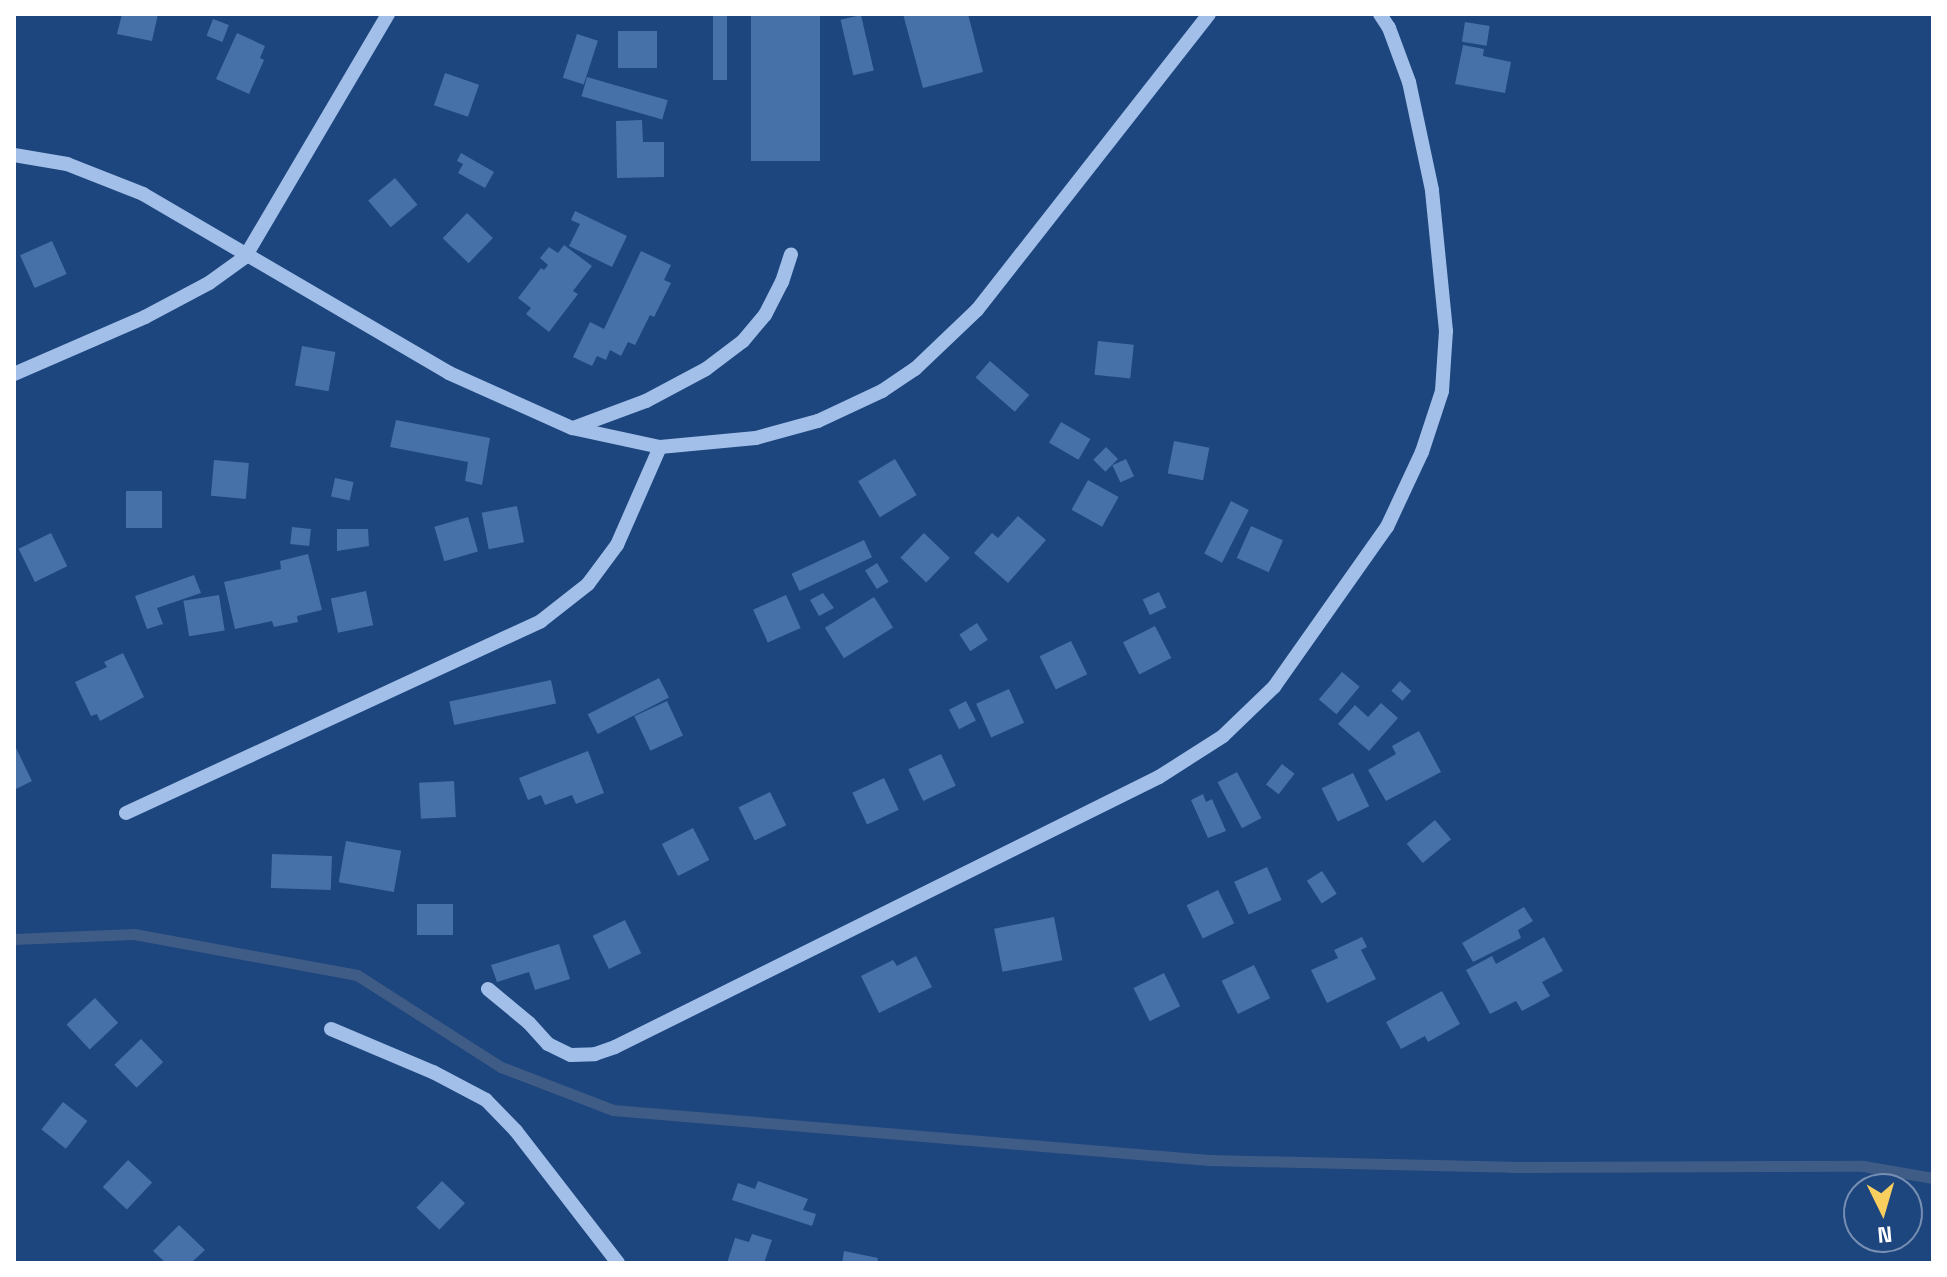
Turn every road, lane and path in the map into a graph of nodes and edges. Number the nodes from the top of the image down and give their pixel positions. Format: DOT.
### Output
graph roads {
  1 [pos="388,14"];
  2 [pos="1209,14"];
  3 [pos="1380,14"];
  4 [pos="14,155"];
  5 [pos="791,254"];
  6 [pos="245,257"];
  7 [pos="14,374"];
  8 [pos="572,428"];
  9 [pos="660,447"];
  10 [pos="126,813"];
  11 [pos="488,989"];
  12 [pos="331,1029"];
  13 [pos="618,1263"];
  1 -- 6 [label="street"];
  2 -- 9 [label="street"];
  3 -- 11 [label="street"];
  4 -- 6 [label="street"];
  5 -- 8 [label="street"];
  6 -- 7 [label="street"];
  6 -- 8 [label="street"];
  8 -- 9 [label="street"];
  9 -- 10 [label="street"];
  12 -- 13 [label="street"];
}
